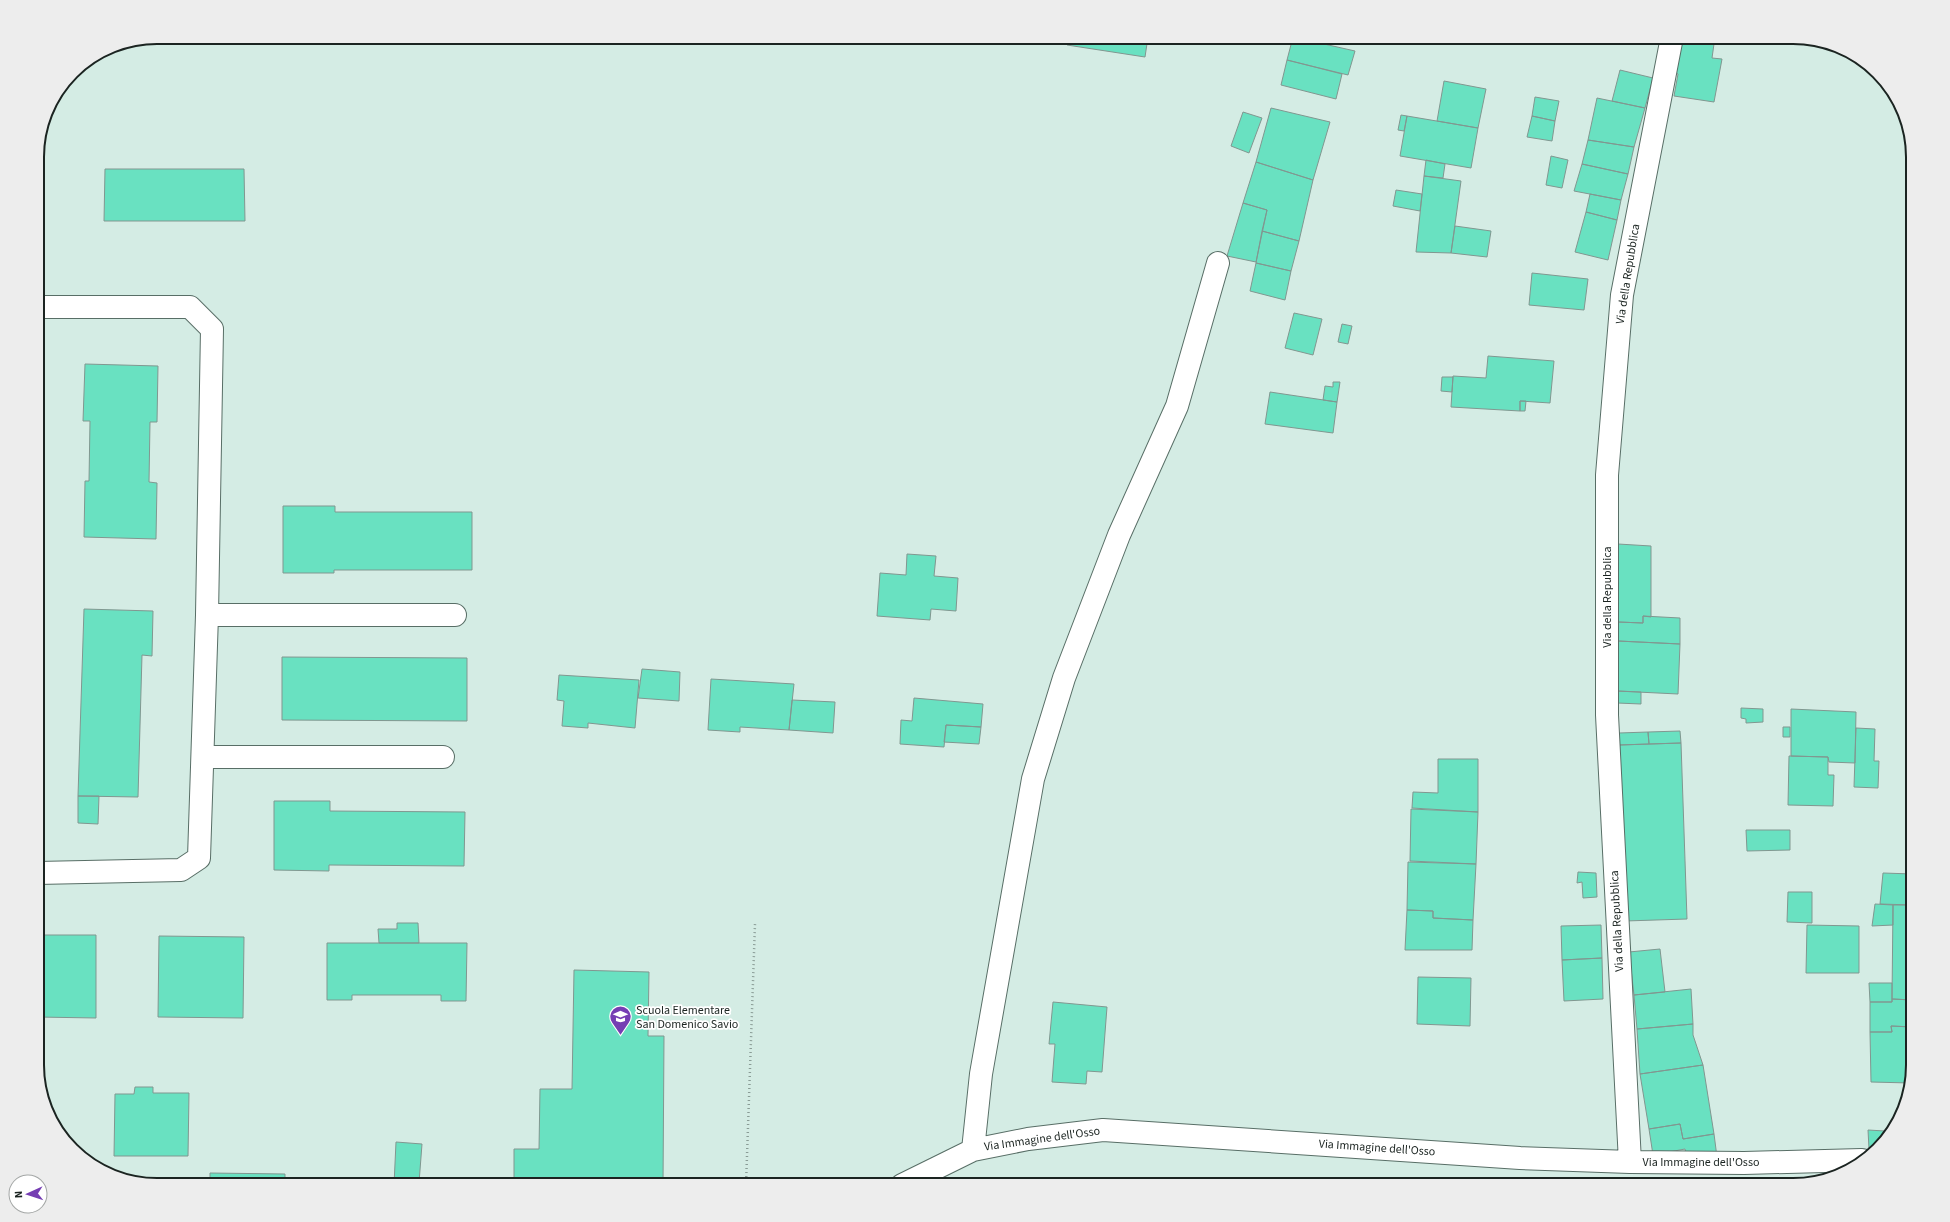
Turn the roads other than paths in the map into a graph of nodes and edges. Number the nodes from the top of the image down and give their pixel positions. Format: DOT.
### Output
graph roads {
  1 [pos="1671,44"];
  2 [pos="1218,263"];
  3 [pos="44,307"];
  4 [pos="207,615"];
  5 [pos="455,615"];
  6 [pos="203,757"];
  7 [pos="443,757"];
  8 [pos="44,873"];
  9 [pos="973,1150"];
  10 [pos="1854,1160"];
  11 [pos="1630,1162"];
  12 [pos="916,1178"];
  1 -- 11 [label="street, Via della Repubblica"];
  2 -- 9 [label="street"];
  3 -- 4 [label="street"];
  4 -- 5 [label="street"];
  4 -- 6 [label="street"];
  6 -- 7 [label="street"];
  6 -- 8 [label="street"];
  9 -- 11 [label="street, Via Immagine dell'Osso"];
  9 -- 12 [label="street, Via Immagine dell'Osso"];
  10 -- 11 [label="street, Via Immagine dell'Osso"];
}
